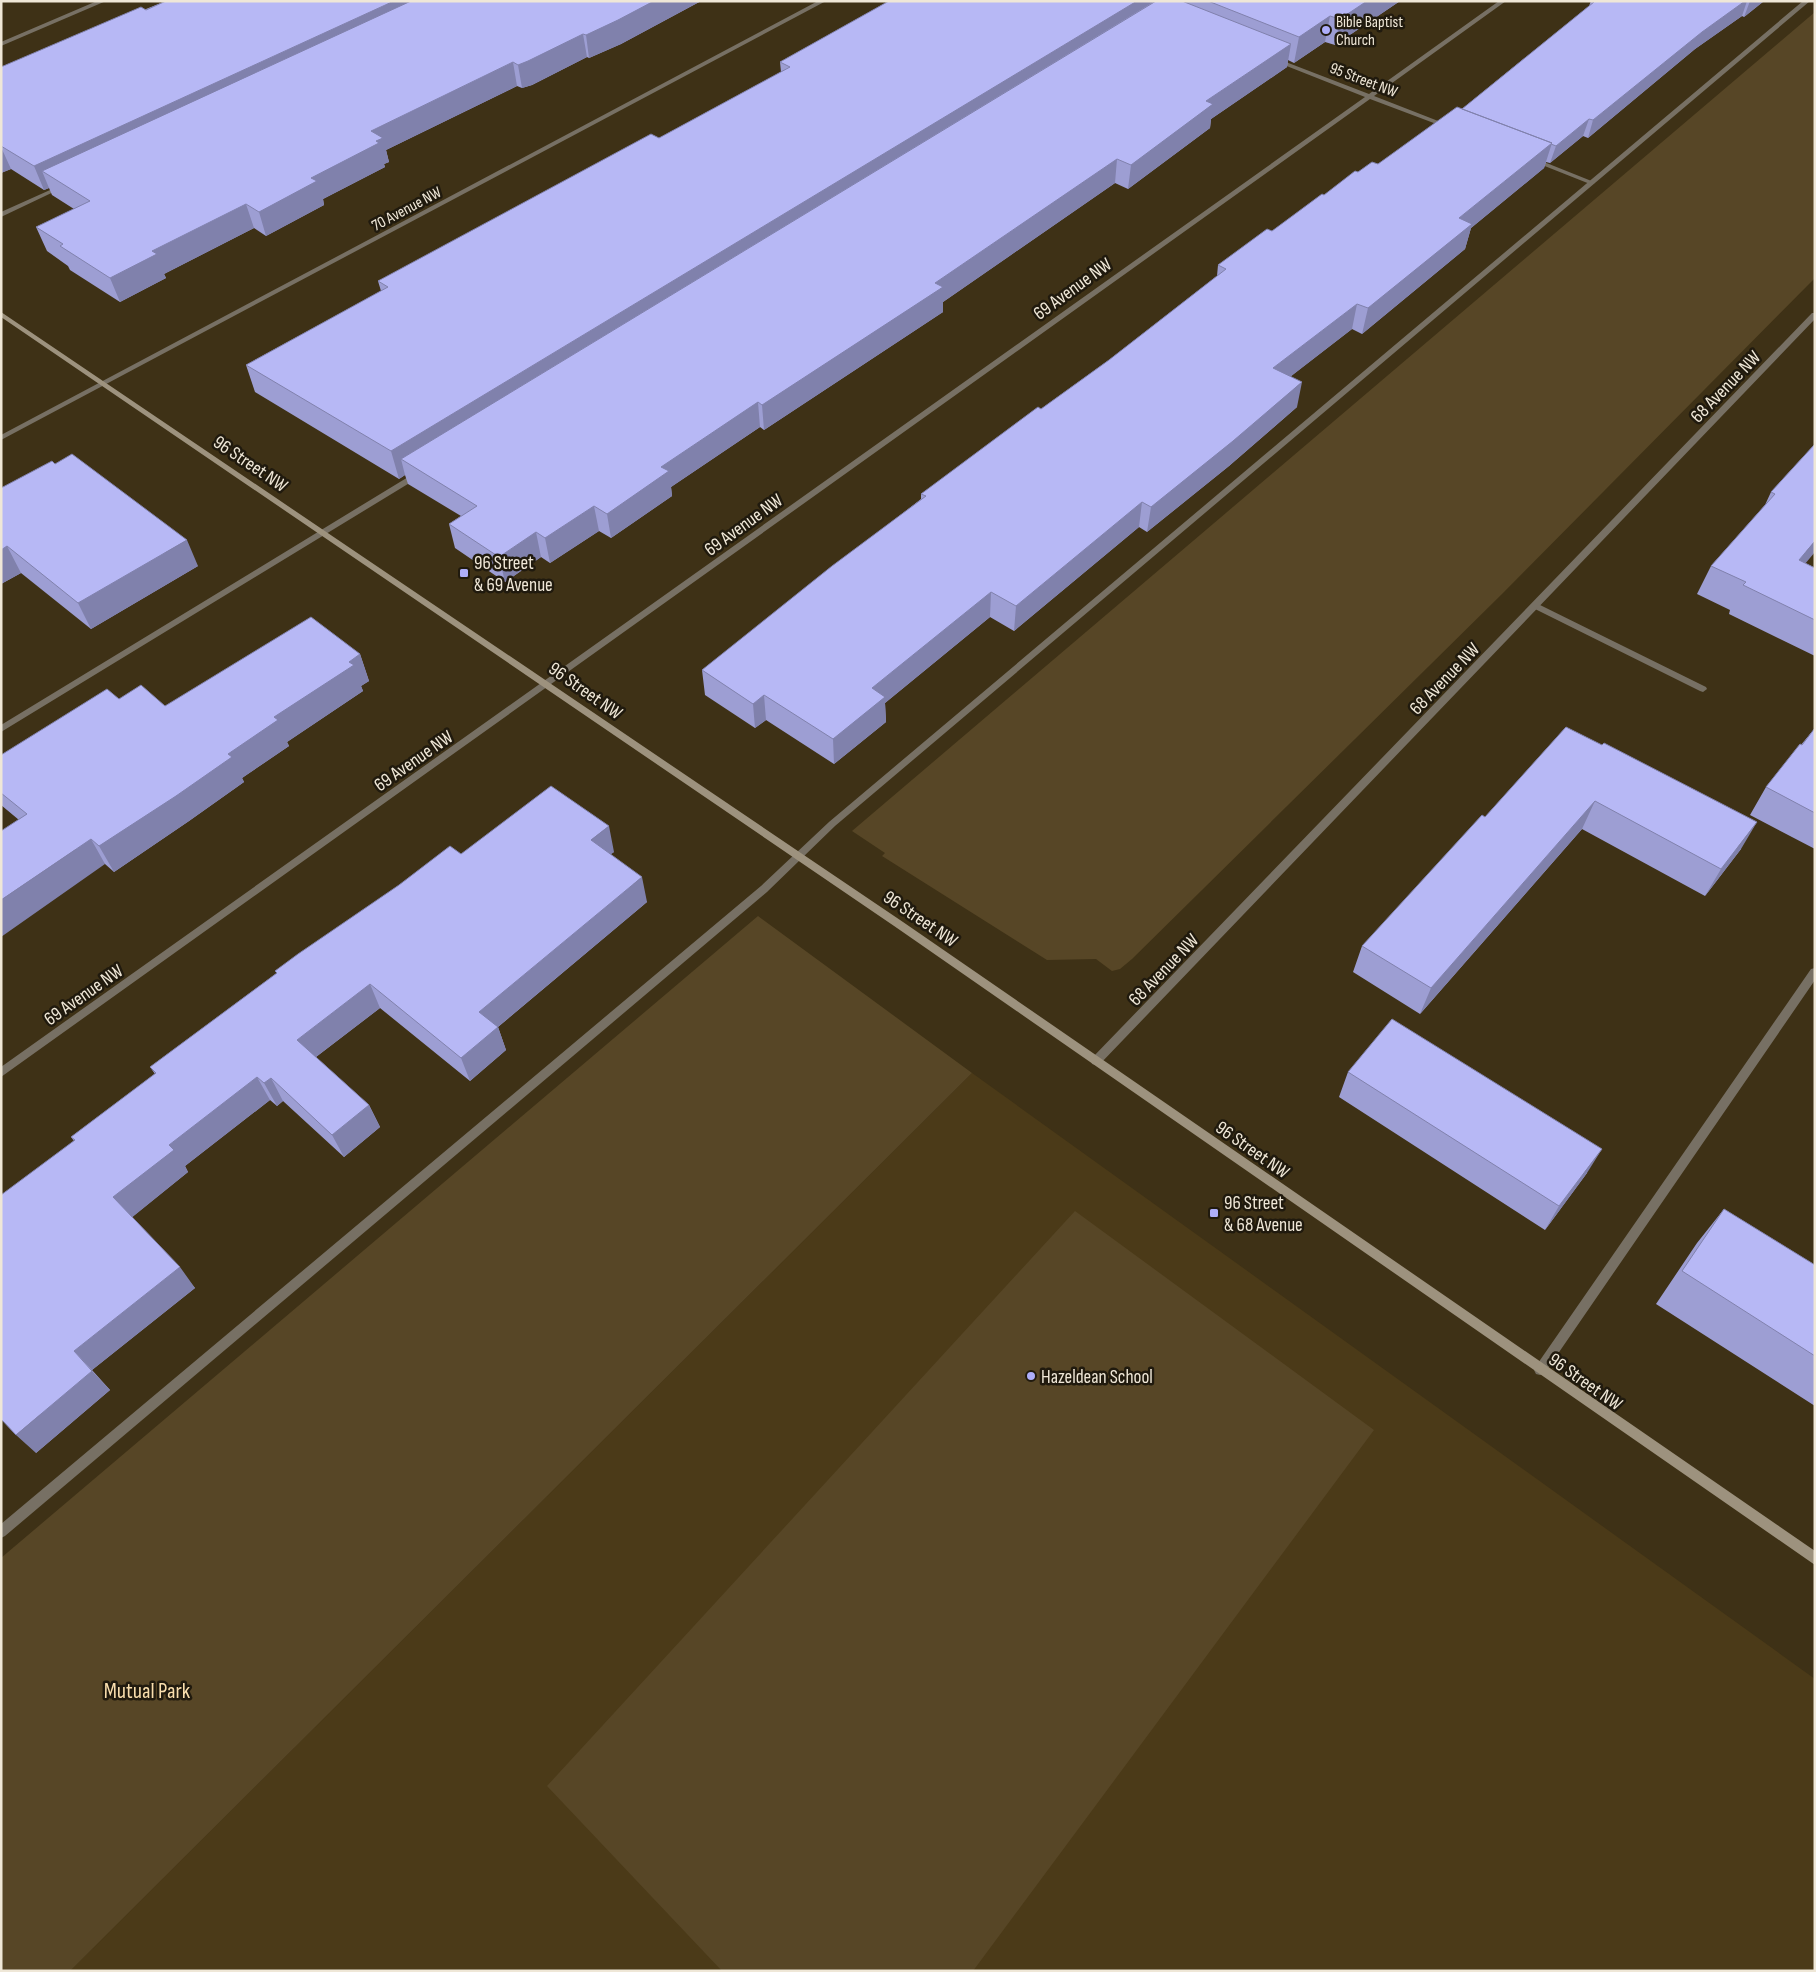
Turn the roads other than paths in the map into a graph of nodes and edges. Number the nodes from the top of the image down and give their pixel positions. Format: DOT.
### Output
graph roads {
  1 [pos="102,1"];
  2 [pos="823,1"];
  3 [pos="1503,1"];
  4 [pos="1807,1"];
  5 [pos="1,44"];
  6 [pos="1271,58"];
  7 [pos="1368,96"];
  8 [pos="1453,129"];
  9 [pos="1527,158"];
  10 [pos="1592,183"];
  11 [pos="64,186"];
  12 [pos="1,215"];
  13 [pos="1,314"];
  14 [pos="1815,315"];
  15 [pos="103,384"];
  16 [pos="1,438"];
  17 [pos="428,468"];
  18 [pos="323,532"];
  19 [pos="1536,606"];
  20 [pos="548,684"];
  21 [pos="1703,689"];
  22 [pos="1,729"];
  23 [pos="798,856"];
  24 [pos="1815,972"];
  25 [pos="1096,1061"];
  26 [pos="1,1073"];
  27 [pos="1540,1370"];
  28 [pos="1,1532"];
  29 [pos="1815,1559"];
  1 -- 5 [label="street"];
  2 -- 15 [label="street, 70 Avenue NW"];
  3 -- 7 [label="street, 69 Avenue NW"];
  4 -- 10 [label="street"];
  6 -- 7 [label="street, 95 Street NW"];
  7 -- 8 [label="street, 95 Street NW"];
  7 -- 20 [label="street, 69 Avenue NW"];
  9 -- 10 [label="street"];
  10 -- 23 [label="street"];
  11 -- 12 [label="street"];
  13 -- 15 [label="street, 96 Street NW"];
  14 -- 19 [label="street, 68 Avenue NW"];
  15 -- 16 [label="street, 70 Avenue NW"];
  15 -- 18 [label="street, 96 Street NW"];
  17 -- 18 [label="street"];
  18 -- 20 [label="street, 96 Street NW"];
  18 -- 22 [label="street"];
  19 -- 21 [label="street"];
  19 -- 25 [label="street, 68 Avenue NW"];
  20 -- 23 [label="street, 96 Street NW"];
  20 -- 26 [label="street, 69 Avenue NW"];
  23 -- 25 [label="street, 96 Street NW"];
  23 -- 28 [label="street"];
  24 -- 27 [label="street"];
  25 -- 27 [label="street, 96 Street NW"];
  27 -- 29 [label="street, 96 Street NW"];
}
